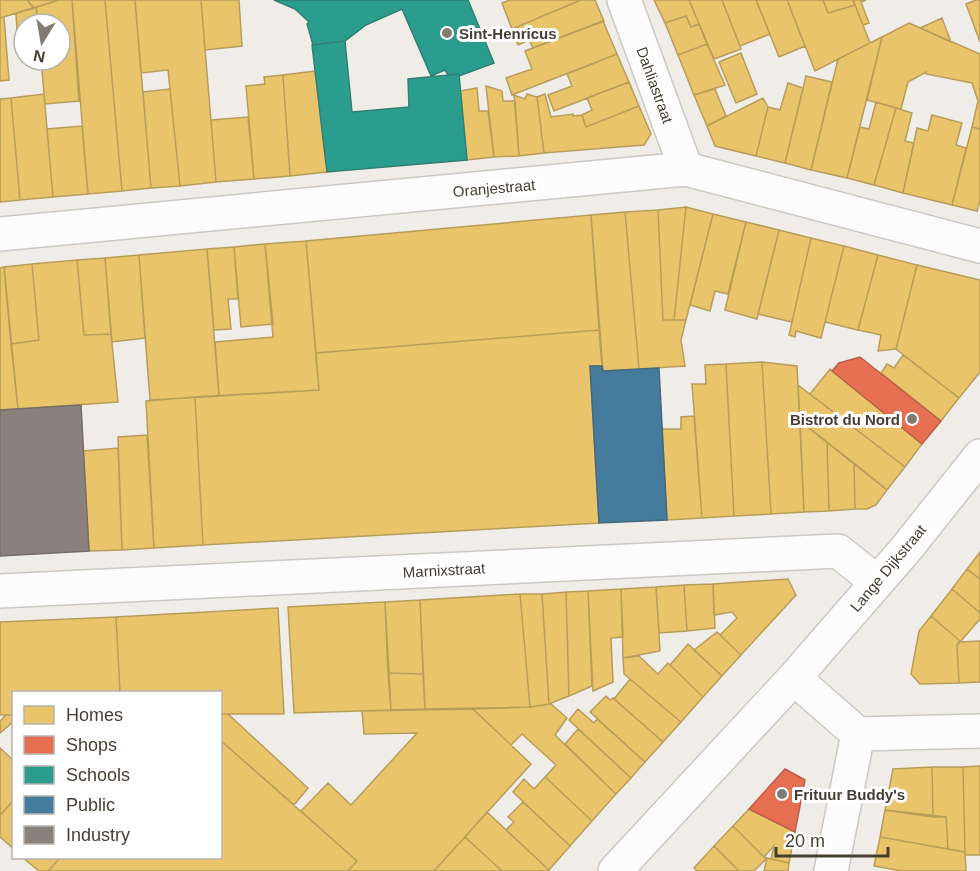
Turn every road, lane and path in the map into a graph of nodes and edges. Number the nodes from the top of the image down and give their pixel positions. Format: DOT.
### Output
graph roads {
  1 [pos="624,0"];
  2 [pos="686,170"];
  3 [pos="0,234"];
  4 [pos="980,246"];
  5 [pos="980,456"];
  6 [pos="877,582"];
  7 [pos="0,591"];
  8 [pos="794,678"];
  9 [pos="980,731"];
  10 [pos="858,734"];
  11 [pos="615,871"];
  12 [pos="831,871"];
  1 -- 2 [label="street, Dahliastraat"];
  2 -- 3 [label="street, Oranjestraat"];
  2 -- 4 [label="street, Oranjestraat"];
  5 -- 6 [label="street, Lange Dijkstraat"];
  6 -- 7 [label="street, Marnixstraat"];
  6 -- 8 [label="street, Lange Dijkstraat"];
  8 -- 10 [label="street"];
  8 -- 11 [label="street, Lange Dijkstraat"];
  9 -- 10 [label="street"];
  10 -- 12 [label="street"];
}
